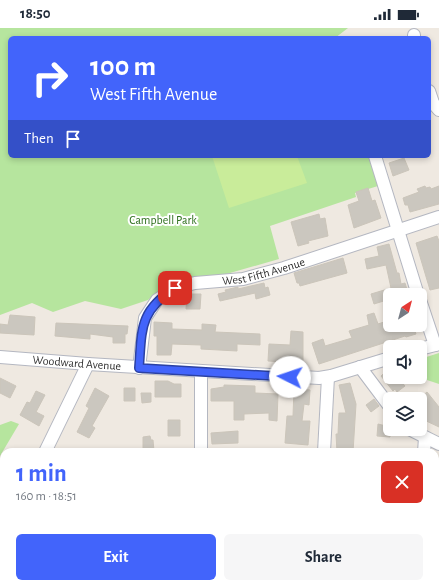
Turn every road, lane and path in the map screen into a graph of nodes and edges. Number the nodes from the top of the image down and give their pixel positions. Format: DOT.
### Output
graph roads {
  1 [pos="431,97"];
  2 [pos="439,110"];
  3 [pos="376,158"];
  4 [pos="439,217"];
  5 [pos="398,230"];
  6 [pos="416,288"];
  7 [pos="427,318"];
  8 [pos="437,344"];
  9 [pos="427,347"];
  10 [pos="0,357"];
  11 [pos="383,360"];
  12 [pos="88,364"];
  13 [pos="360,367"];
  14 [pos="139,368"];
  15 [pos="201,372"];
  16 [pos="328,377"];
  17 [pos="383,398"];
  18 [pos="421,436"];
  19 [pos="425,438"];
  20 [pos="439,444"];
  21 [pos="47,448"];
  22 [pos="200,448"];
  23 [pos="324,448"];
  24 [pos="424,448"];
  1 -- 2 [label="street"];
  3 -- 5 [label="street"];
  4 -- 5 [label="street, West Fifth Avenue"];
  5 -- 6 [label="street"];
  5 -- 14 [label="street, West Fifth Avenue"];
  7 -- 8 [label="street"];
  8 -- 9 [label="street"];
  10 -- 12 [label="street, Woodward Avenue"];
  11 -- 13 [label="street, Woodward Avenue"];
  12 -- 14 [label="street, Woodward Avenue"];
  12 -- 21 [label="street"];
  13 -- 16 [label="street, Woodward Avenue"];
  13 -- 17 [label="street"];
  14 -- 15 [label="street, Woodward Avenue"];
  15 -- 16 [label="street, Woodward Avenue"];
  15 -- 22 [label="street"];
  16 -- 23 [label="street"];
  18 -- 19 [label="street"];
  19 -- 20 [label="street"];
  19 -- 24 [label="street"];
}
